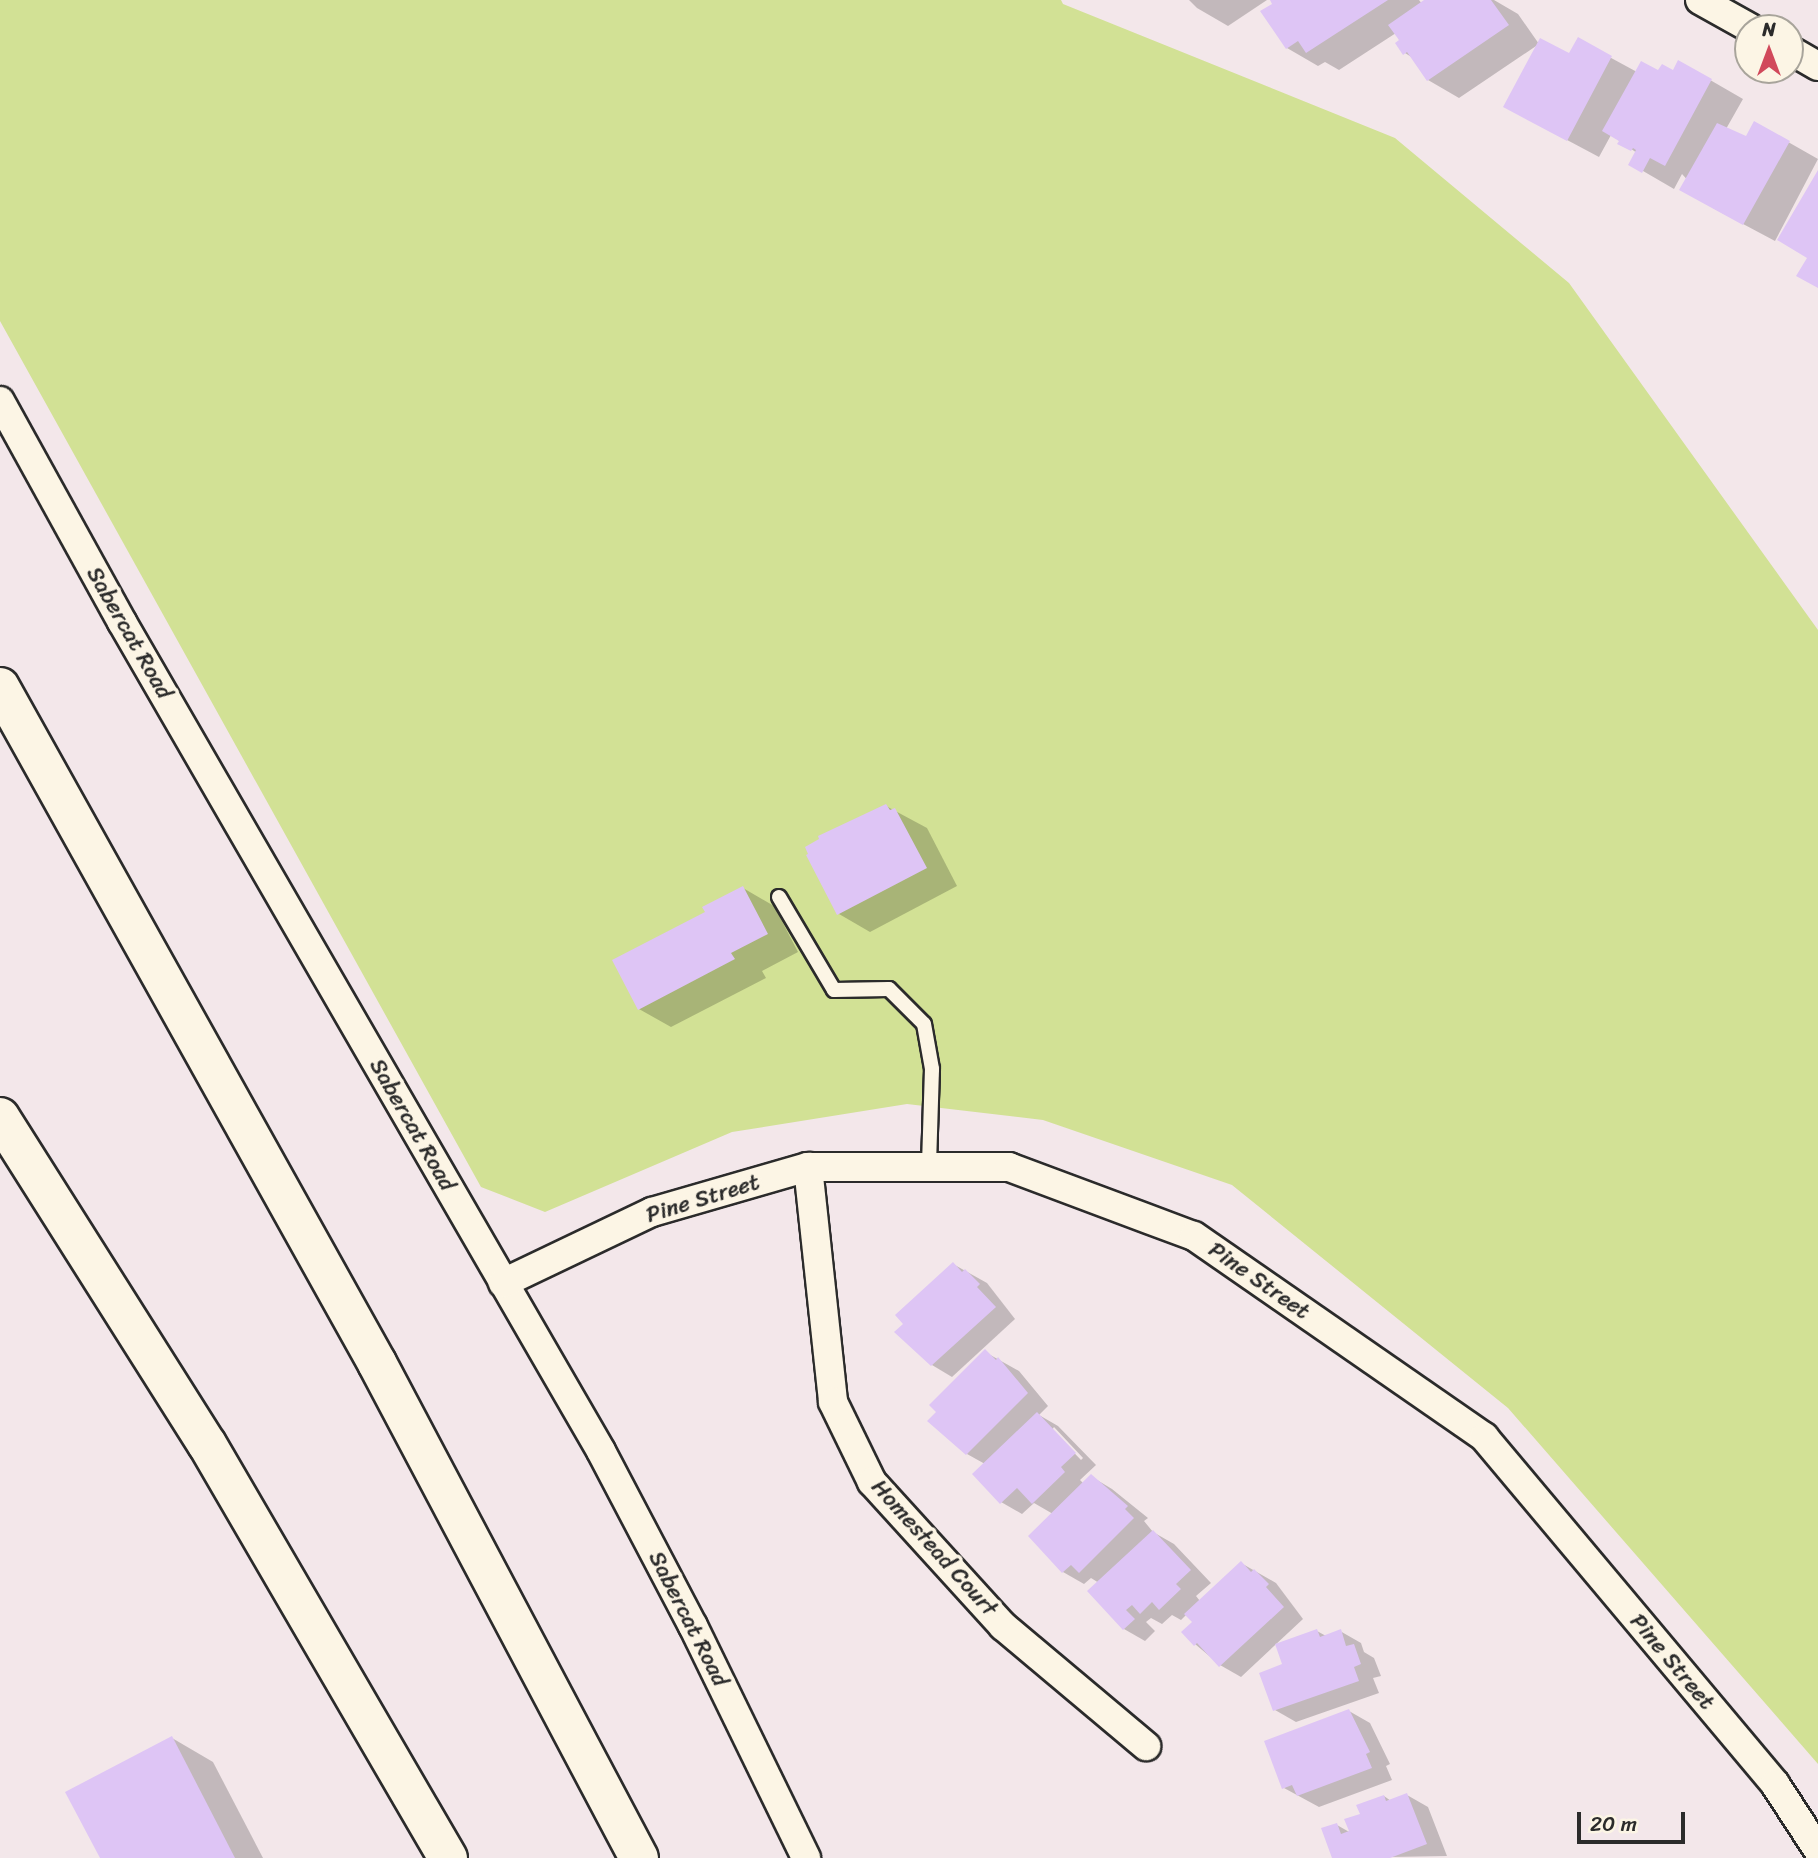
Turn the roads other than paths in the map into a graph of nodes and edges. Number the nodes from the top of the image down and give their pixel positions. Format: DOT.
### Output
graph roads {
  1 [pos="1700,0"];
  2 [pos="1734,19"];
  3 [pos="0,401"];
  4 [pos="0,687"];
  5 [pos="779,897"];
  6 [pos="0,1117"];
  7 [pos="807,1167"];
  8 [pos="929,1167"];
  9 [pos="503,1283"];
  10 [pos="1146,1746"];
  11 [pos="1818,1850"];
  12 [pos="448,1858"];
  13 [pos="639,1858"];
  14 [pos="806,1858"];
  1 -- 2 [label="street"];
  3 -- 9 [label="street, Sabercat Road"];
  4 -- 13 [label="highway"];
  5 -- 8 [label="lane"];
  6 -- 12 [label="highway"];
  7 -- 8 [label="street, Pine Street"];
  7 -- 9 [label="street, Pine Street"];
  7 -- 10 [label="street, Homestead Court"];
  8 -- 11 [label="street, Pine Street"];
  9 -- 14 [label="street, Sabercat Road"];
}
